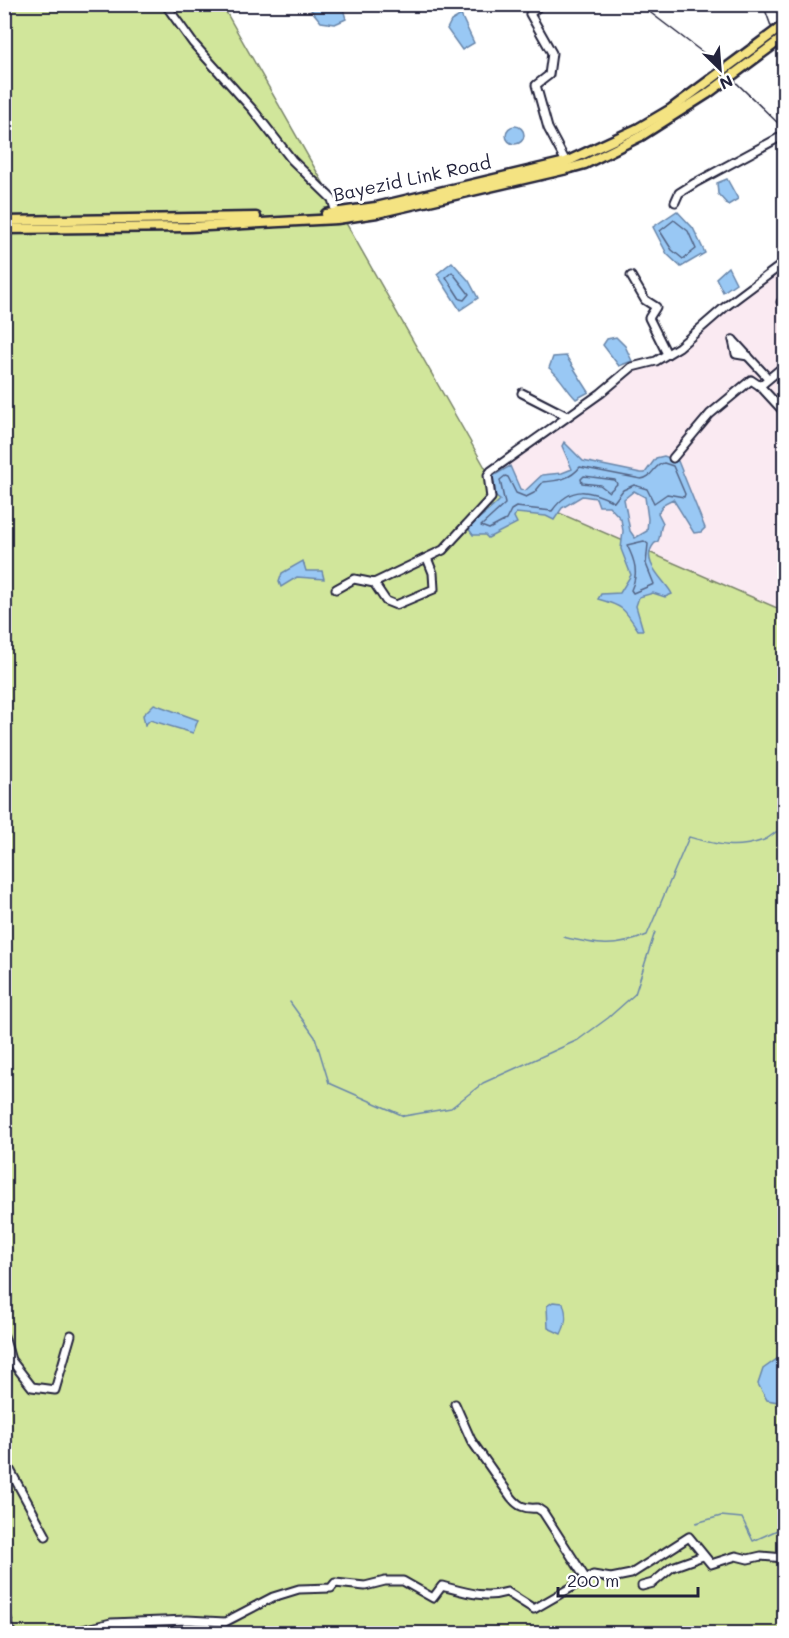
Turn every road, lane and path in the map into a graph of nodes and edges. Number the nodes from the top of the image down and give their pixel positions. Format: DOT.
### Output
graph roads {
  1 [pos="165,4"];
  2 [pos="541,4"];
  3 [pos="784,26"];
  4 [pos="784,37"];
  5 [pos="639,133"];
  6 [pos="784,135"];
  7 [pos="566,162"];
  8 [pos="675,202"];
  9 [pos="336,213"];
  10 [pos="4,221"];
  11 [pos="4,229"];
  12 [pos="784,263"];
  13 [pos="631,276"];
  14 [pos="667,354"];
  15 [pos="748,356"];
  16 [pos="784,366"];
  17 [pos="768,378"];
  18 [pos="760,386"];
  19 [pos="522,393"];
  20 [pos="784,412"];
  21 [pos="567,416"];
  22 [pos="673,458"];
  23 [pos="428,558"];
  24 [pos="374,583"];
  25 [pos="336,589"];
  26 [pos="70,1335"];
  27 [pos="4,1336"];
  28 [pos="455,1404"];
  29 [pos="4,1460"];
  30 [pos="14,1476"];
  31 [pos="4,1478"];
  32 [pos="46,1536"];
  33 [pos="704,1556"];
  34 [pos="784,1558"];
  35 [pos="586,1579"];
  36 [pos="642,1586"];
  37 [pos="4,1606"];
  38 [pos="11,1634"];
  39 [pos="66,1634"];
  1 -- 9 [label="street"];
  2 -- 7 [label="street"];
  3 -- 5 [label="main road, Bayezid Link Road, bridge"];
  4 -- 5 [label="main road, Bayezid Link Road, bridge"];
  5 -- 7 [label="main road, Bayezid Link Road"];
  5 -- 11 [label="main road, Bayezid Link Road"];
  6 -- 8 [label="street"];
  7 -- 9 [label="main road, Bayezid Link Road"];
  9 -- 10 [label="main road, Bayezid Link Road"];
  12 -- 14 [label="street"];
  13 -- 14 [label="street"];
  14 -- 21 [label="street"];
  15 -- 17 [label="street"];
  16 -- 17 [label="street"];
  17 -- 18 [label="street"];
  18 -- 20 [label="street"];
  18 -- 22 [label="street"];
  19 -- 21 [label="street"];
  21 -- 23 [label="street"];
  23 -- 24 [label="street"];
  23 -- 24 [label="street"];
  24 -- 25 [label="street"];
  26 -- 27 [label="street"];
  28 -- 35 [label="street"];
  29 -- 30 [label="street"];
  30 -- 31 [label="street"];
  30 -- 32 [label="street"];
  33 -- 34 [label="street"];
  33 -- 35 [label="street"];
  33 -- 36 [label="street"];
  35 -- 39 [label="street"];
  37 -- 38 [label="street"];
}
